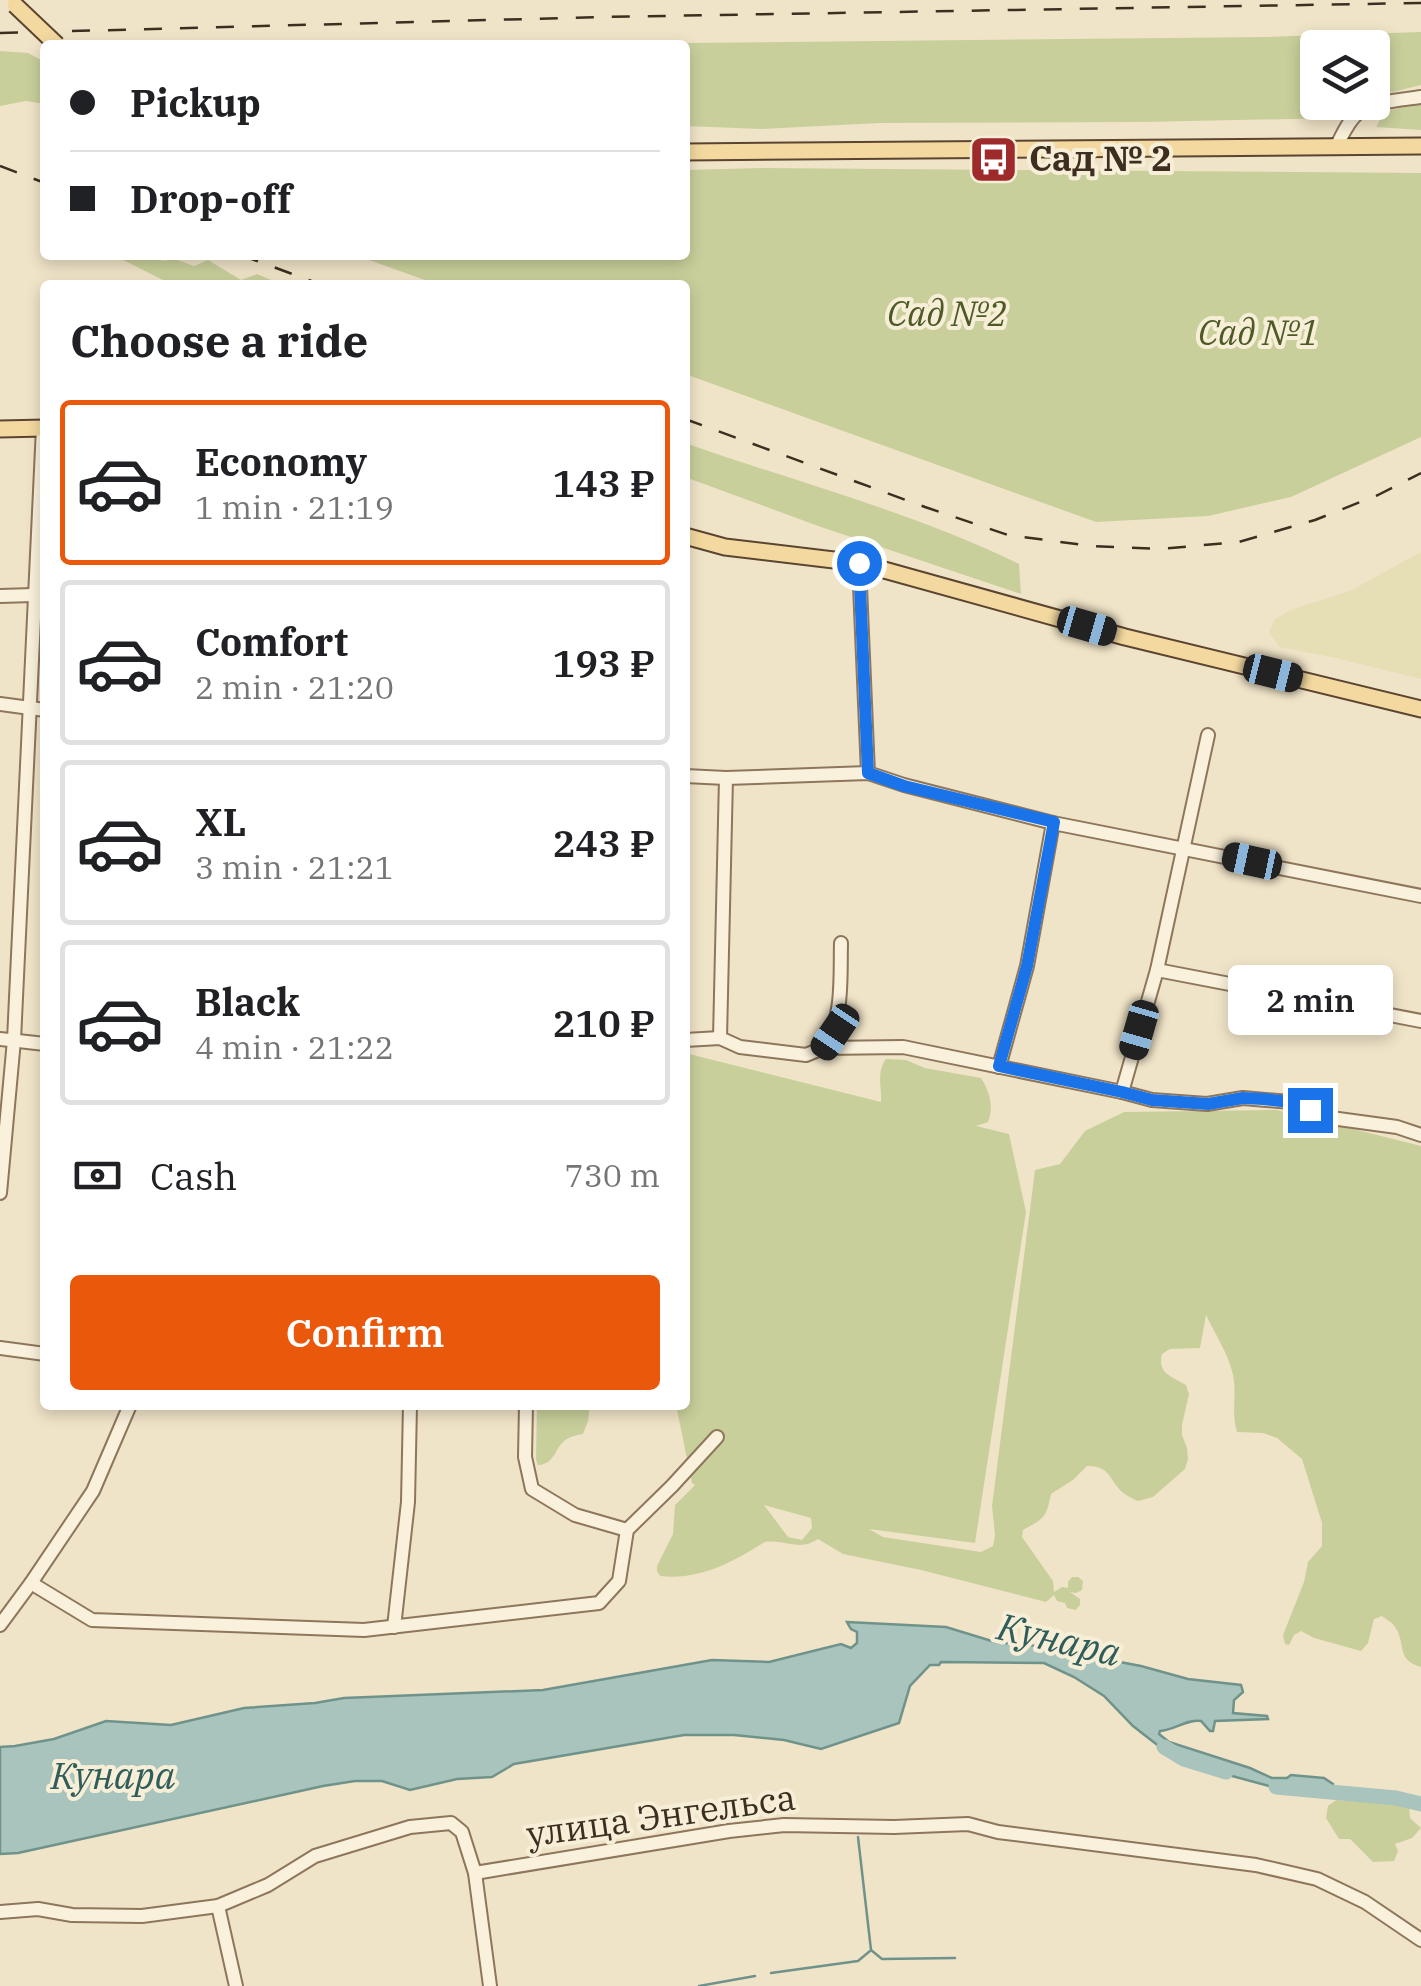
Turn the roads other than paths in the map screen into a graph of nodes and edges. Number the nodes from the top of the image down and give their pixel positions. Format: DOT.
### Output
graph roads {
  1 [pos="12,2"];
  2 [pos="52,40"];
  3 [pos="1421,98"];
  4 [pos="1336,146"];
  5 [pos="1421,146"];
  6 [pos="690,152"];
  7 [pos="40,428"];
  8 [pos="0,429"];
  9 [pos="690,537"];
  10 [pos="40,552"];
  11 [pos="859,563"];
  12 [pos="0,596"];
  13 [pos="33,596"];
  14 [pos="0,704"];
  15 [pos="29,708"];
  16 [pos="40,709"];
  17 [pos="1421,709"];
  18 [pos="1208,735"];
  19 [pos="868,773"];
  20 [pos="690,776"];
  21 [pos="726,778"];
  22 [pos="1054,822"];
  23 [pos="1185,848"];
  24 [pos="1421,896"];
  25 [pos="841,943"];
  26 [pos="1157,970"];
  27 [pos="1421,1021"];
  28 [pos="720,1038"];
  29 [pos="7,1039"];
  30 [pos="690,1040"];
  31 [pos="40,1043"];
  32 [pos="823,1048"];
  33 [pos="999,1066"];
  34 [pos="1122,1092"];
  35 [pos="1421,1135"];
  36 [pos="0,1193"];
  37 [pos="0,1348"];
  38 [pos="40,1353"];
  39 [pos="128,1410"];
  40 [pos="410,1410"];
  41 [pos="526,1410"];
  42 [pos="717,1437"];
  43 [pos="626,1530"];
  44 [pos="31,1584"];
  45 [pos="0,1625"];
  46 [pos="394,1627"];
  47 [pos="475,1873"];
  48 [pos="218,1906"];
  49 [pos="0,1912"];
  50 [pos="1421,1940"];
  51 [pos="236,1986"];
  52 [pos="490,1986"];
  1 -- 2 [label="main road, bridge"];
  3 -- 4 [label="street"];
  4 -- 5 [label="main road"];
  4 -- 6 [label="main road"];
  7 -- 8 [label="main road"];
  9 -- 11 [label="main road"];
  10 -- 13 [label="street"];
  11 -- 17 [label="main road"];
  11 -- 19 [label="street"];
  12 -- 13 [label="street"];
  13 -- 15 [label="street"];
  14 -- 15 [label="street"];
  15 -- 16 [label="street"];
  15 -- 29 [label="street"];
  18 -- 23 [label="street"];
  19 -- 21 [label="street"];
  19 -- 22 [label="street"];
  20 -- 21 [label="street"];
  21 -- 28 [label="street"];
  22 -- 23 [label="street"];
  22 -- 33 [label="street"];
  23 -- 24 [label="street"];
  23 -- 26 [label="street"];
  25 -- 32 [label="street"];
  26 -- 27 [label="street"];
  26 -- 34 [label="street"];
  28 -- 30 [label="street"];
  28 -- 32 [label="street"];
  29 -- 31 [label="street"];
  29 -- 36 [label="street"];
  32 -- 33 [label="street"];
  33 -- 34 [label="street"];
  34 -- 35 [label="street"];
  37 -- 38 [label="street"];
  39 -- 44 [label="street"];
  40 -- 46 [label="street"];
  41 -- 43 [label="street"];
  42 -- 43 [label="street"];
  43 -- 46 [label="street"];
  44 -- 45 [label="street"];
  44 -- 46 [label="street"];
  47 -- 48 [label="street"];
  47 -- 50 [label="street, улица Энгельса"];
  47 -- 52 [label="street"];
  48 -- 49 [label="street"];
  48 -- 51 [label="street"];
}
